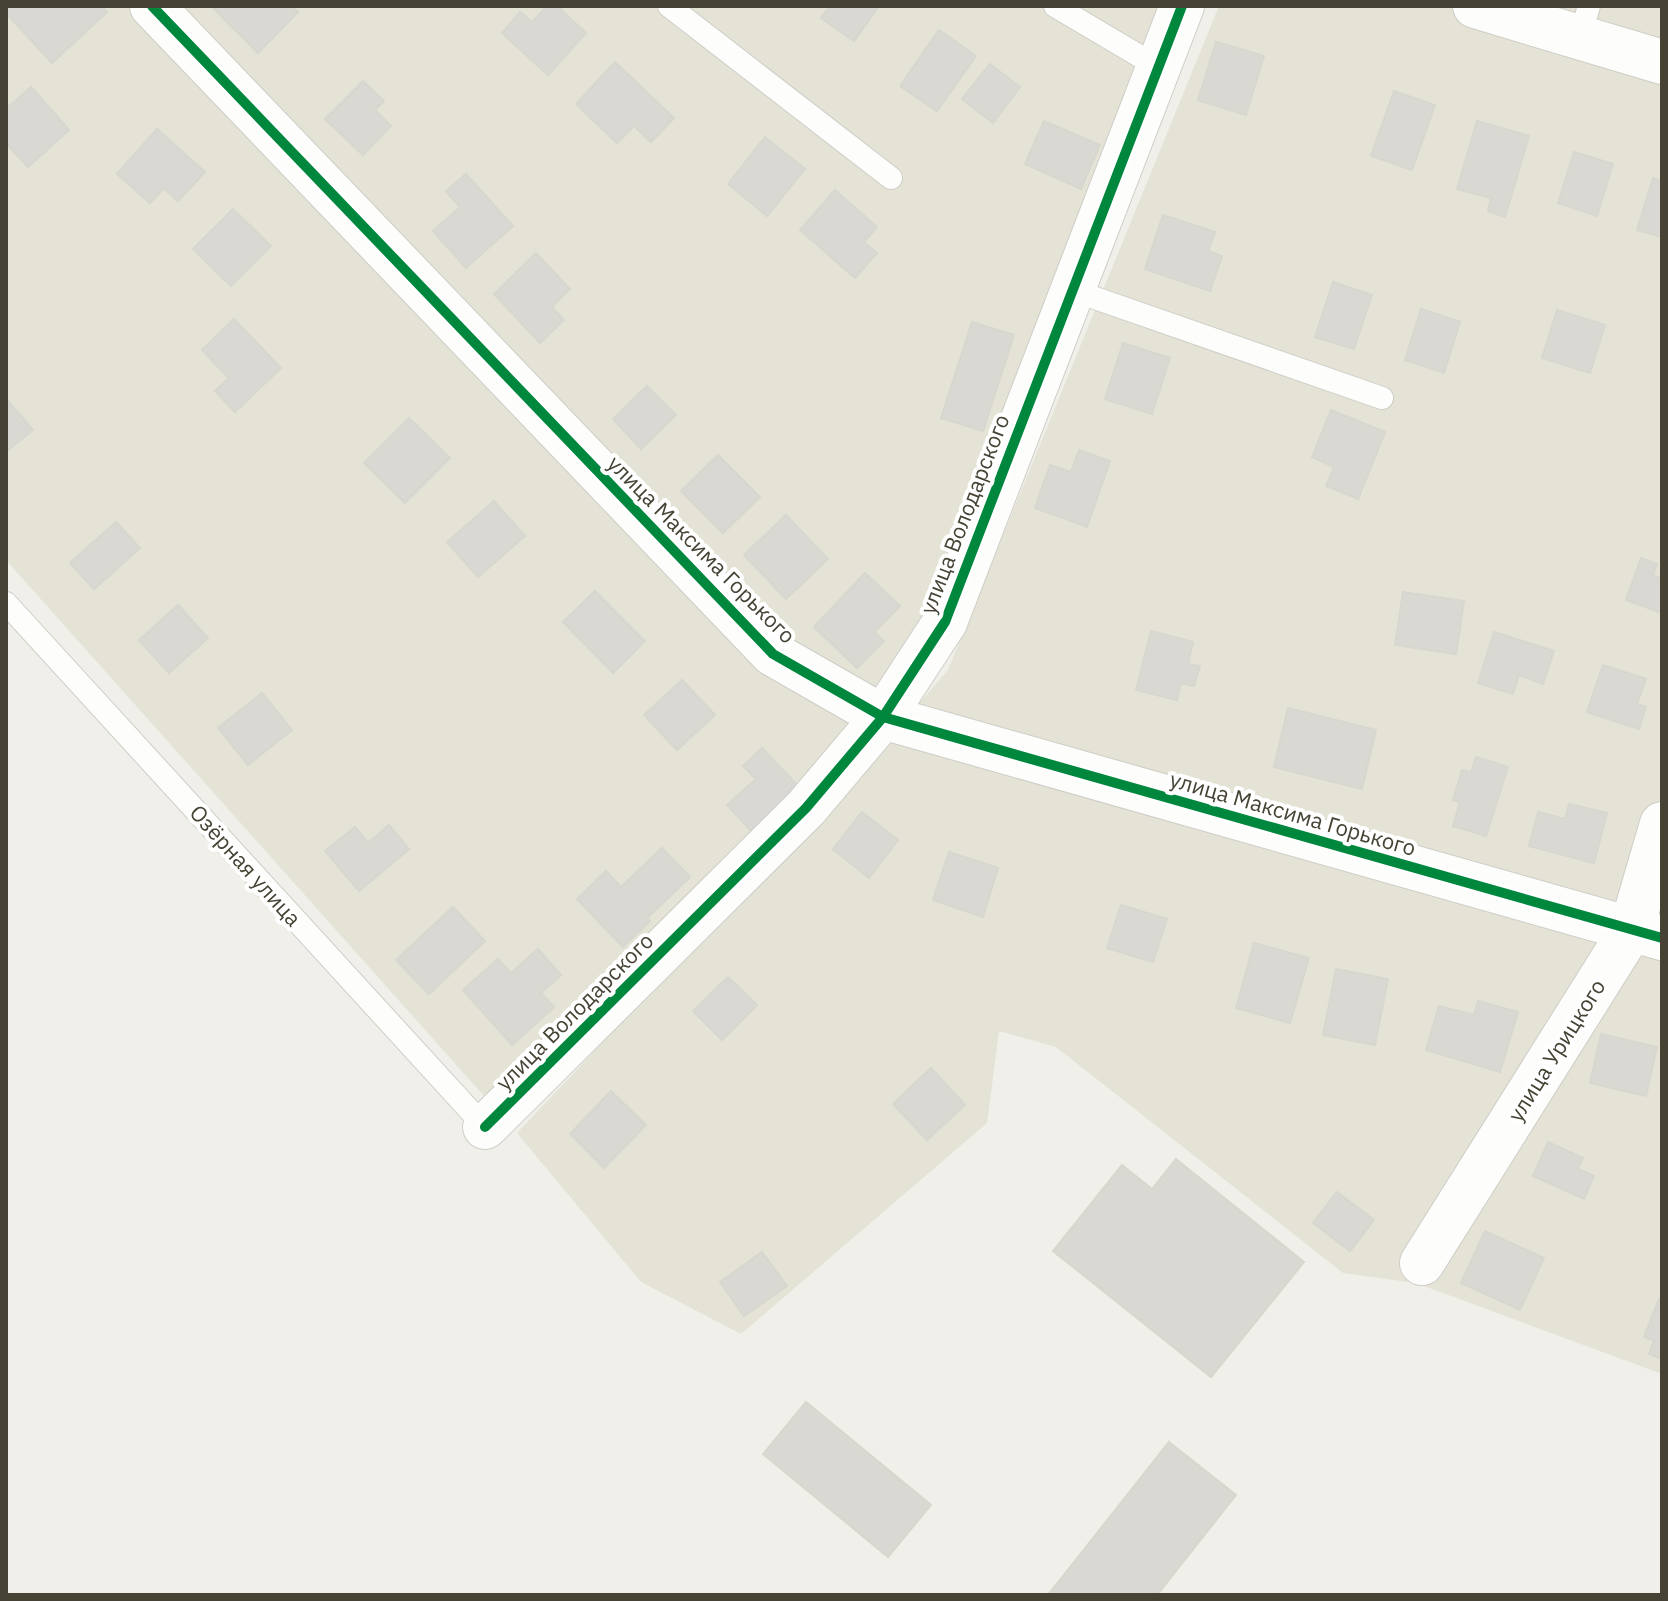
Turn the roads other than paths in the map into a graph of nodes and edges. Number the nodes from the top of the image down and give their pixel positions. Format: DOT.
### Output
graph roads {
  1 [pos="152,6"];
  2 [pos="669,6"];
  3 [pos="1055,6"];
  4 [pos="1182,6"];
  5 [pos="1475,6"];
  6 [pos="1585,22"];
  7 [pos="1662,62"];
  8 [pos="1158,67"];
  9 [pos="891,178"];
  10 [pos="1072,290"];
  11 [pos="1382,398"];
  12 [pos="6,603"];
  13 [pos="883,717"];
  14 [pos="1662,824"];
  15 [pos="1647,934"];
  16 [pos="485,1127"];
  17 [pos="1422,1263"];
  1 -- 13 [label="street, улица Максима Горького"];
  2 -- 9 [label="lane"];
  3 -- 8 [label="lane"];
  4 -- 8 [label="street, улица Володарского"];
  5 -- 6 [label="street"];
  6 -- 7 [label="street"];
  8 -- 10 [label="street, улица Володарского"];
  10 -- 11 [label="lane"];
  10 -- 13 [label="street, улица Володарского"];
  12 -- 16 [label="lane, Озёрная улица"];
  13 -- 15 [label="street, улица Максима Горького"];
  13 -- 16 [label="street, улица Володарского"];
  14 -- 15 [label="street, улица Урицкого"];
  15 -- 17 [label="street, улица Урицкого"];
}
